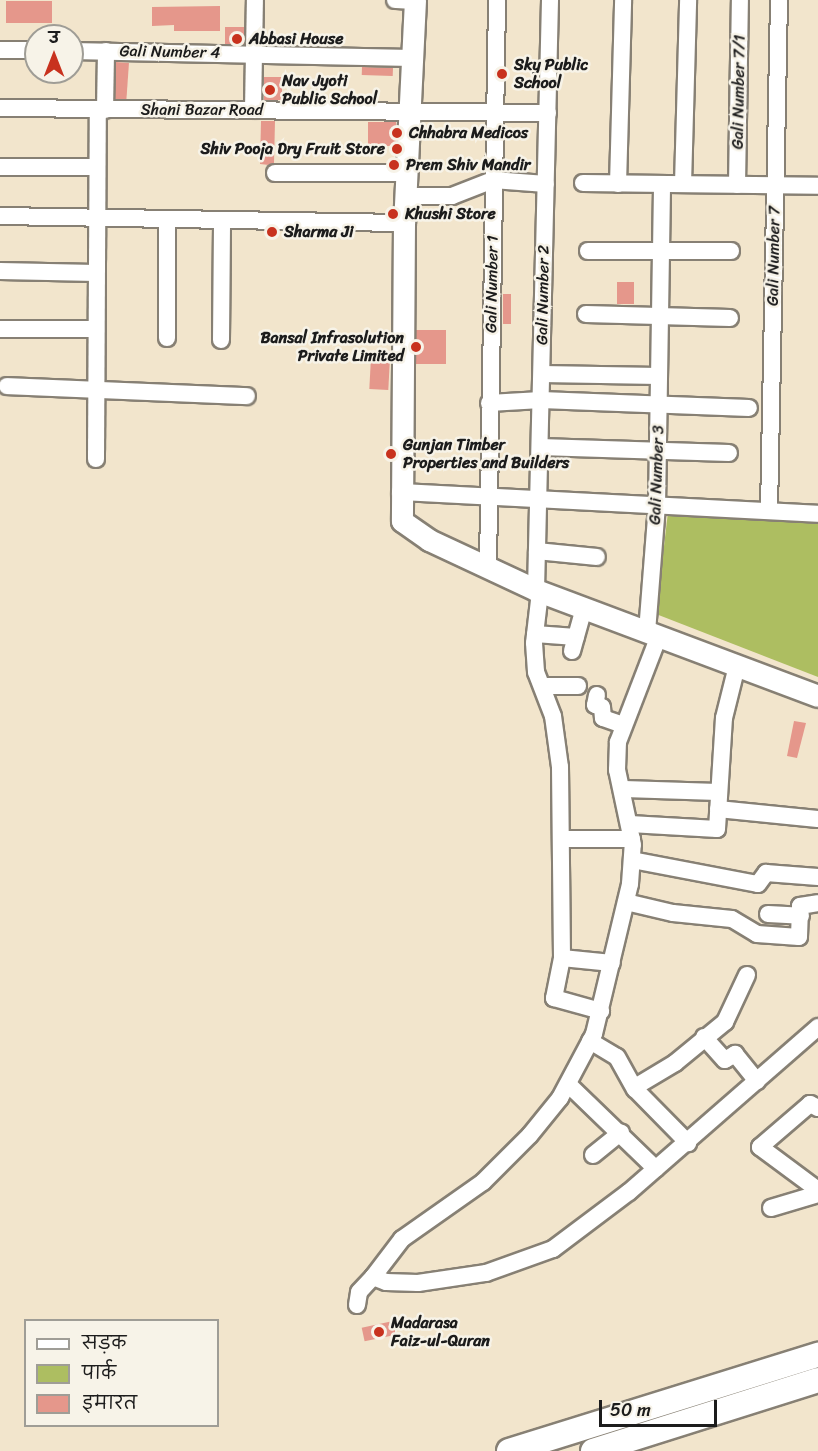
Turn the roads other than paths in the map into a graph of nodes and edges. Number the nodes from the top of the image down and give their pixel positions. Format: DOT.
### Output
graph roads {
  1 [pos="255,0"];
  2 [pos="394,0"];
  3 [pos="415,0"];
  4 [pos="497,0"];
  5 [pos="550,0"];
  6 [pos="623,0"];
  7 [pos="688,0"];
  8 [pos="740,0"];
  9 [pos="779,0"];
  10 [pos="0,50"];
  11 [pos="24,50"];
  12 [pos="84,51"];
  13 [pos="106,51"];
  14 [pos="254,54"];
  15 [pos="412,58"];
  16 [pos="0,108"];
  17 [pos="101,110"];
  18 [pos="253,110"];
  19 [pos="409,112"];
  20 [pos="548,113"];
  21 [pos="495,114"];
  22 [pos="96,167"];
  23 [pos="0,168"];
  24 [pos="275,172"];
  25 [pos="407,172"];
  26 [pos="493,180"];
  27 [pos="583,183"];
  28 [pos="546,184"];
  29 [pos="618,184"];
  30 [pos="662,184"];
  31 [pos="683,184"];
  32 [pos="737,185"];
  33 [pos="775,185"];
  34 [pos="818,186"];
  35 [pos="406,196"];
  36 [pos="0,216"];
  37 [pos="95,218"];
  38 [pos="167,219"];
  39 [pos="222,220"];
  40 [pos="404,223"];
  41 [pos="588,251"];
  42 [pos="661,251"];
  43 [pos="731,251"];
  44 [pos="0,271"];
  45 [pos="96,273"];
  46 [pos="586,314"];
  47 [pos="660,317"];
  48 [pos="730,318"];
  49 [pos="0,329"];
  50 [pos="95,329"];
  51 [pos="167,338"];
  52 [pos="221,340"];
  53 [pos="542,374"];
  54 [pos="659,376"];
  55 [pos="7,386"];
  56 [pos="96,389"];
  57 [pos="248,396"];
  58 [pos="541,400"];
  59 [pos="489,403"];
  60 [pos="659,404"];
  61 [pos="749,408"];
  62 [pos="540,447"];
  63 [pos="658,448"];
  64 [pos="729,453"];
  65 [pos="96,459"];
  66 [pos="400,492"];
  67 [pos="488,498"];
  68 [pos="539,501"];
  69 [pos="657,506"];
  70 [pos="769,512"];
  71 [pos="818,514"];
  72 [pos="537,551"];
  73 [pos="597,557"];
  74 [pos="488,567"];
  75 [pos="538,591"];
  76 [pos="584,608"];
  77 [pos="535,634"];
  78 [pos="653,634"];
  79 [pos="738,666"];
  80 [pos="543,686"];
  81 [pos="578,686"];
  82 [pos="597,694"];
  83 [pos="818,696"];
  84 [pos="623,724"];
  85 [pos="624,789"];
  86 [pos="718,800"];
  87 [pos="818,819"];
  88 [pos="631,831"];
  89 [pos="561,839"];
  90 [pos="632,861"];
  91 [pos="818,877"];
  92 [pos="626,902"];
  93 [pos="818,903"];
  94 [pos="768,914"];
  95 [pos="801,916"];
  96 [pos="562,958"];
  97 [pos="612,963"];
  98 [pos="747,975"];
  99 [pos="602,1011"];
  100 [pos="818,1027"];
  101 [pos="704,1037"];
  102 [pos="590,1041"];
  103 [pos="757,1082"];
  104 [pos="568,1084"];
  105 [pos="635,1087"];
  106 [pos="818,1108"];
  107 [pos="621,1132"];
  108 [pos="688,1143"];
  109 [pos="593,1155"];
  110 [pos="657,1169"];
  111 [pos="818,1192"];
  112 [pos="771,1208"];
  113 [pos="373,1277"];
  114 [pos="357,1305"];
  115 [pos="818,1355"];
  116 [pos="818,1380"];
  117 [pos="509,1451"];
  118 [pos="593,1451"];
  1 -- 14 [label="street"];
  2 -- 3 [label="street"];
  3 -- 15 [label="street"];
  4 -- 21 [label="street, Gali Number 1"];
  5 -- 20 [label="street, Gali Number 2"];
  6 -- 29 [label="street"];
  7 -- 31 [label="street"];
  8 -- 32 [label="street, Gali Number 7/1"];
  9 -- 33 [label="street, Gali Number 7"];
  10 -- 11 [label="street"];
  12 -- 13 [label="street, Gali Number 4"];
  13 -- 14 [label="street, Gali Number 4"];
  13 -- 17 [label="street"];
  14 -- 15 [label="street, Gali Number 4"];
  14 -- 18 [label="street"];
  15 -- 19 [label="street"];
  16 -- 17 [label="street, Shani Bazar Road"];
  17 -- 18 [label="street, Shani Bazar Road"];
  17 -- 22 [label="street"];
  18 -- 19 [label="street, Shani Bazar Road"];
  19 -- 21 [label="street, Shani Bazar Road"];
  19 -- 25 [label="street"];
  20 -- 21 [label="street, Shani Bazar Road"];
  20 -- 28 [label="street, Gali Number 2"];
  21 -- 26 [label="street, Gali Number 1"];
  22 -- 23 [label="street"];
  22 -- 37 [label="street"];
  24 -- 25 [label="street"];
  25 -- 35 [label="street"];
  26 -- 28 [label="street"];
  26 -- 35 [label="street"];
  26 -- 59 [label="street, Gali Number 1"];
  27 -- 29 [label="street"];
  28 -- 53 [label="street, Gali Number 2"];
  29 -- 30 [label="street"];
  30 -- 31 [label="street"];
  30 -- 42 [label="street, Gali Number 3"];
  31 -- 32 [label="street"];
  32 -- 33 [label="street"];
  33 -- 34 [label="street"];
  33 -- 70 [label="street, Gali Number 7"];
  35 -- 40 [label="street"];
  36 -- 37 [label="street"];
  37 -- 38 [label="street"];
  37 -- 45 [label="street"];
  38 -- 39 [label="street"];
  38 -- 51 [label="street"];
  39 -- 40 [label="street"];
  39 -- 52 [label="street"];
  40 -- 66 [label="street"];
  41 -- 42 [label="street"];
  42 -- 43 [label="street"];
  42 -- 47 [label="street, Gali Number 3"];
  44 -- 45 [label="street"];
  45 -- 50 [label="street"];
  46 -- 47 [label="street"];
  47 -- 48 [label="street"];
  47 -- 54 [label="street, Gali Number 3"];
  49 -- 50 [label="street"];
  50 -- 56 [label="street"];
  53 -- 54 [label="street"];
  53 -- 58 [label="street, Gali Number 2"];
  54 -- 60 [label="street, Gali Number 3"];
  55 -- 56 [label="street"];
  56 -- 57 [label="street"];
  56 -- 65 [label="street"];
  58 -- 59 [label="street"];
  58 -- 60 [label="street"];
  58 -- 62 [label="street, Gali Number 2"];
  59 -- 67 [label="street, Gali Number 1"];
  60 -- 61 [label="street"];
  60 -- 63 [label="street, Gali Number 3"];
  62 -- 63 [label="street"];
  62 -- 68 [label="street, Gali Number 2"];
  63 -- 64 [label="street"];
  63 -- 69 [label="street, Gali Number 3"];
  66 -- 67 [label="street"];
  66 -- 74 [label="street"];
  67 -- 68 [label="street"];
  67 -- 74 [label="street, Gali Number 1"];
  68 -- 69 [label="street"];
  68 -- 72 [label="street, Gali Number 2"];
  69 -- 70 [label="street"];
  69 -- 78 [label="street, Gali Number 3"];
  70 -- 71 [label="street"];
  72 -- 73 [label="street"];
  72 -- 75 [label="street, Gali Number 2"];
  74 -- 75 [label="street"];
  75 -- 76 [label="street"];
  75 -- 77 [label="street, Gali Number 2"];
  76 -- 77 [label="street"];
  76 -- 78 [label="street"];
  77 -- 80 [label="street, Gali Number 2"];
  78 -- 79 [label="street"];
  78 -- 84 [label="street, Gali Number 3"];
  79 -- 83 [label="street"];
  79 -- 86 [label="street"];
  80 -- 81 [label="street"];
  80 -- 89 [label="street, Gali Number 2"];
  82 -- 84 [label="street"];
  84 -- 85 [label="street, Gali Number 3"];
  85 -- 86 [label="street"];
  85 -- 88 [label="street, Gali Number 3"];
  86 -- 87 [label="street"];
  86 -- 88 [label="street"];
  88 -- 89 [label="street"];
  88 -- 90 [label="street, Gali Number 3"];
  89 -- 96 [label="street, Gali Number 2"];
  90 -- 91 [label="street"];
  90 -- 92 [label="street, Gali Number 3"];
  92 -- 95 [label="street"];
  92 -- 97 [label="street, Gali Number 3"];
  93 -- 95 [label="street"];
  94 -- 95 [label="street"];
  96 -- 97 [label="street"];
  96 -- 99 [label="street, Gali Number 2"];
  97 -- 99 [label="street, Gali Number 3"];
  98 -- 101 [label="street"];
  99 -- 102 [label="street, Gali Number 3"];
  100 -- 103 [label="street"];
  101 -- 103 [label="street"];
  101 -- 105 [label="street"];
  102 -- 104 [label="street, Gali Number 3"];
  102 -- 105 [label="street"];
  103 -- 108 [label="street"];
  104 -- 107 [label="street"];
  104 -- 113 [label="street, Gali Number 3"];
  105 -- 108 [label="street"];
  106 -- 111 [label="street"];
  107 -- 109 [label="street"];
  107 -- 110 [label="street"];
  108 -- 110 [label="street"];
  110 -- 113 [label="street"];
  111 -- 112 [label="street"];
  113 -- 114 [label="street, Gali Number 3"];
  115 -- 117 [label="main road"];
  116 -- 118 [label="main road"];
}
